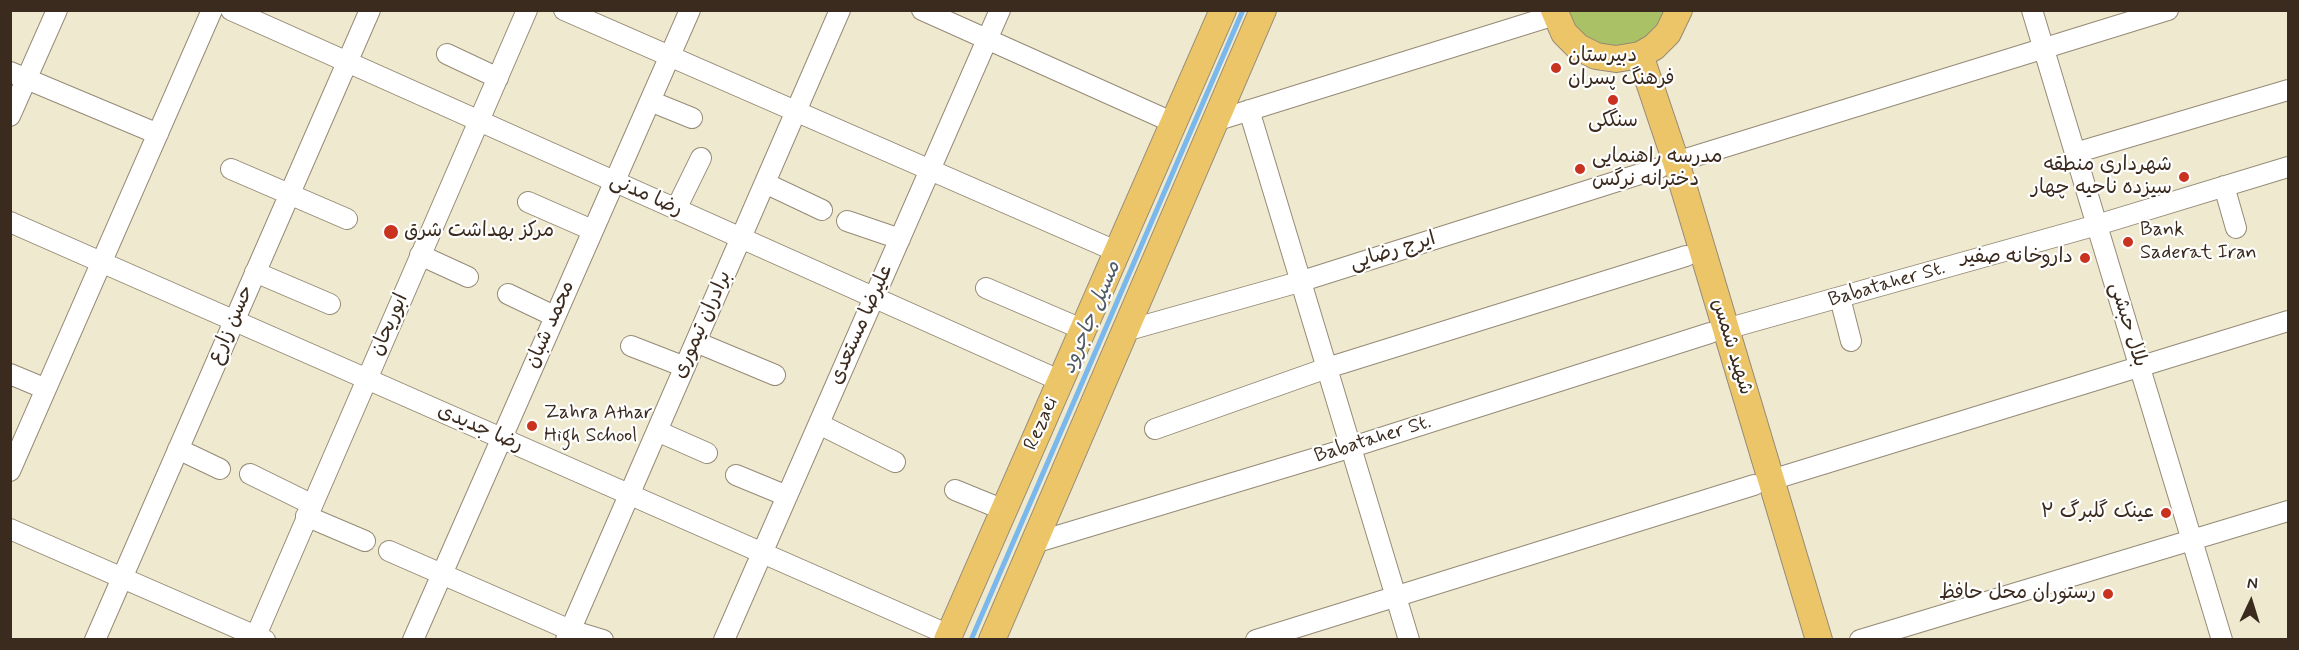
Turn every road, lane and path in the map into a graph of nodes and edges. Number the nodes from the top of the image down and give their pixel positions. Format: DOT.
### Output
graph roads {
  1 [pos="57,10"];
  2 [pos="212,10"];
  3 [pos="231,10"];
  4 [pos="370,10"];
  5 [pos="527,10"];
  6 [pos="564,10"];
  7 [pos="690,10"];
  8 [pos="840,10"];
  9 [pos="922,10"];
  10 [pos="1000,10"];
  11 [pos="1223,10"];
  12 [pos="1263,10"];
  13 [pos="1678,10"];
  14 [pos="2032,10"];
  15 [pos="2168,10"];
  16 [pos="1555,13"];
  17 [pos="987,39"];
  18 [pos="2044,49"];
  19 [pos="447,54"];
  20 [pos="670,57"];
  21 [pos="1634,57"];
  22 [pos="347,62"];
  23 [pos="19,75"];
  24 [pos="498,78"];
  25 [pos="2289,90"];
  26 [pos="650,101"];
  27 [pos="1249,110"];
  28 [pos="796,112"];
  29 [pos="10,116"];
  30 [pos="692,118"];
  31 [pos="479,121"];
  32 [pos="1215,121"];
  33 [pos="1174,123"];
  34 [pos="158,134"];
  35 [pos="2075,153"];
  36 [pos="701,158"];
  37 [pos="1667,165"];
  38 [pos="2289,166"];
  39 [pos="231,170"];
  40 [pos="930,170"];
  41 [pos="614,182"];
  42 [pos="765,183"];
  43 [pos="2224,186"];
  44 [pos="290,193"];
  45 [pos="528,202"];
  46 [pos="676,209"];
  47 [pos="822,210"];
  48 [pos="347,219"];
  49 [pos="847,221"];
  50 [pos="10,222"];
  51 [pos="2097,225"];
  52 [pos="2236,228"];
  53 [pos="592,230"];
  54 [pos="741,238"];
  55 [pos="900,239"];
  56 [pos="1118,252"];
  57 [pos="420,255"];
  58 [pos="1686,256"];
  59 [pos="102,263"];
  60 [pos="255,272"];
  61 [pos="468,277"];
  62 [pos="1299,282"];
  63 [pos="986,288"];
  64 [pos="508,294"];
  65 [pos="874,298"];
  66 [pos="1840,298"];
  67 [pos="330,304"];
  68 [pos="554,316"];
  69 [pos="234,321"];
  70 [pos="2289,321"];
  71 [pos="1084,330"];
  72 [pos="1125,331"];
  73 [pos="1718,331"];
  74 [pos="1851,341"];
  75 [pos="696,342"];
  76 [pos="631,346"];
  77 [pos="685,367"];
  78 [pos="2140,367"];
  79 [pos="1327,368"];
  80 [pos="10,374"];
  81 [pos="775,375"];
  82 [pos="366,379"];
  83 [pos="1061,381"];
  84 [pos="46,389"];
  85 [pos="819,424"];
  86 [pos="1155,429"];
  87 [pos="657,431"];
  88 [pos="17,437"];
  89 [pos="500,438"];
  90 [pos="1349,448"];
  91 [pos="178,449"];
  92 [pos="707,453"];
  93 [pos="895,462"];
  94 [pos="220,469"];
  95 [pos="10,471"];
  96 [pos="250,474"];
  97 [pos="736,475"];
  98 [pos="1763,483"];
  99 [pos="955,490"];
  100 [pos="629,494"];
  101 [pos="787,496"];
  102 [pos="309,510"];
  103 [pos="1004,510"];
  104 [pos="2289,511"];
  105 [pos="10,529"];
  106 [pos="2193,540"];
  107 [pos="365,541"];
  108 [pos="1034,543"];
  109 [pos="389,551"];
  110 [pos="763,553"];
  111 [pos="441,574"];
  112 [pos="123,578"];
  113 [pos="1396,596"];
  114 [pos="1000,633"];
  115 [pos="568,635"];
  116 [pos="948,637"];
  117 [pos="258,638"];
  118 [pos="96,639"];
  119 [pos="413,639"];
  120 [pos="603,639"];
  121 [pos="724,639"];
  122 [pos="1256,639"];
  123 [pos="1409,639"];
  124 [pos="1802,639"];
  125 [pos="1819,639"];
  126 [pos="1860,639"];
  127 [pos="2222,639"];
  1 -- 23 [label="street"];
  2 -- 34 [label="street"];
  3 -- 22 [label="street, رضا مدنی"];
  4 -- 22 [label="street, حسن زارع"];
  5 -- 24 [label="street, ابوریحان"];
  6 -- 20 [label="street"];
  7 -- 20 [label="street, محمد شبان"];
  8 -- 28 [label="street, برادران تیموری"];
  9 -- 17 [label="street"];
  10 -- 17 [label="street, علیرضا مستعدی"];
  11 -- 33 [label="main road, Rezaei"];
  12 -- 32 [label="main road, Rezaei"];
  13 -- 21 [label="main road"];
  14 -- 18 [label="street, بلال حبشی"];
  15 -- 18 [label="street, ایرج رضایی"];
  16 -- 21 [label="main road"];
  16 -- 27 [label="street"];
  17 -- 33 [label="street"];
  17 -- 40 [label="street, علیرضا مستعدی"];
  18 -- 35 [label="street, بلال حبشی"];
  18 -- 37 [label="street, ایرج رضایی"];
  19 -- 24 [label="street"];
  20 -- 26 [label="street, محمد شبان"];
  20 -- 28 [label="street"];
  21 -- 37 [label="main road, شهید شمس"];
  22 -- 31 [label="street, رضا مدنی"];
  22 -- 44 [label="street, حسن زارع"];
  23 -- 29 [label="street"];
  23 -- 34 [label="street"];
  24 -- 31 [label="street, ابوریحان"];
  25 -- 35 [label="street"];
  26 -- 30 [label="street"];
  26 -- 41 [label="street, محمد شبان"];
  27 -- 32 [label="street"];
  27 -- 62 [label="street"];
  28 -- 40 [label="street"];
  28 -- 42 [label="street, برادران تیموری"];
  31 -- 41 [label="street, رضا مدنی"];
  31 -- 57 [label="street, ابوریحان"];
  32 -- 72 [label="main road, Rezaei"];
  33 -- 56 [label="main road, Rezaei"];
  34 -- 59 [label="street"];
  35 -- 51 [label="street, بلال حبشی"];
  36 -- 46 [label="street"];
  37 -- 58 [label="main road, شهید شمس"];
  37 -- 62 [label="street, ایرج رضایی"];
  37 -- 73 [label="main road, شهید شمس"];
  38 -- 43 [label="street, Babataher St."];
  39 -- 44 [label="street"];
  40 -- 55 [label="street, علیرضا مستعدی"];
  40 -- 56 [label="street"];
  41 -- 46 [label="street, رضا مدنی"];
  41 -- 53 [label="street, محمد شبان"];
  42 -- 47 [label="street"];
  42 -- 54 [label="street, برادران تیموری"];
  43 -- 51 [label="street, Babataher St."];
  43 -- 52 [label="street"];
  44 -- 48 [label="street"];
  44 -- 60 [label="street, حسن زارع"];
  45 -- 53 [label="street"];
  46 -- 54 [label="street, رضا مدنی"];
  49 -- 55 [label="street"];
  50 -- 59 [label="street, رضا جدیدی"];
  51 -- 66 [label="street, Babataher St."];
  51 -- 78 [label="street, بلال حبشی"];
  53 -- 68 [label="street, محمد شبان"];
  54 -- 65 [label="street, رضا مدنی"];
  54 -- 75 [label="street, برادران تیموری"];
  55 -- 65 [label="street, علیرضا مستعدی"];
  56 -- 71 [label="main road, Rezaei"];
  57 -- 61 [label="street"];
  57 -- 82 [label="street, ابوریحان"];
  58 -- 73 [label="main road, شهید شمس"];
  58 -- 79 [label="street"];
  59 -- 69 [label="street, رضا جدیدی"];
  59 -- 84 [label="street"];
  60 -- 67 [label="street"];
  60 -- 69 [label="street, حسن زارع"];
  62 -- 72 [label="street, ایرج رضایی"];
  62 -- 79 [label="street"];
  63 -- 71 [label="street"];
  64 -- 68 [label="street"];
  65 -- 83 [label="street, رضا مدنی"];
  65 -- 85 [label="street, علیرضا مستعدی"];
  66 -- 73 [label="street, Babataher St."];
  66 -- 74 [label="street"];
  68 -- 89 [label="street, محمد شبان"];
  69 -- 82 [label="street, رضا جدیدی"];
  69 -- 91 [label="street, حسن زارع"];
  70 -- 78 [label="street"];
  71 -- 83 [label="main road, Rezaei"];
  72 -- 108 [label="main road, Rezaei"];
  73 -- 90 [label="street, Babataher St."];
  73 -- 98 [label="main road, شهید شمس"];
  75 -- 77 [label="street, برادران تیموری"];
  75 -- 81 [label="street"];
  76 -- 77 [label="street"];
  77 -- 87 [label="street, برادران تیموری"];
  78 -- 98 [label="street"];
  78 -- 106 [label="street, بلال حبشی"];
  79 -- 86 [label="street"];
  79 -- 90 [label="street"];
  80 -- 84 [label="street"];
  82 -- 89 [label="street, رضا جدیدی"];
  82 -- 102 [label="street, ابوریحان"];
  83 -- 103 [label="main road, Rezaei"];
  84 -- 88 [label="street"];
  85 -- 93 [label="street"];
  85 -- 101 [label="street, علیرضا مستعدی"];
  87 -- 92 [label="street"];
  87 -- 100 [label="street, برادران تیموری"];
  88 -- 95 [label="street"];
  89 -- 100 [label="street, رضا جدیدی"];
  89 -- 111 [label="street, محمد شبان"];
  90 -- 108 [label="street, Babataher St."];
  90 -- 113 [label="street"];
  91 -- 94 [label="street"];
  91 -- 112 [label="street, حسن زارع"];
  96 -- 102 [label="street"];
  97 -- 101 [label="street"];
  98 -- 113 [label="street"];
  98 -- 124 [label="main road, شهید شمس"];
  98 -- 125 [label="main road, شهید شمس"];
  99 -- 103 [label="street"];
  100 -- 110 [label="street, رضا جدیدی"];
  100 -- 115 [label="street, برادران تیموری"];
  101 -- 110 [label="street, علیرضا مستعدی"];
  102 -- 107 [label="street"];
  102 -- 117 [label="street, ابوریحان"];
  103 -- 116 [label="main road, Rezaei"];
  104 -- 106 [label="street"];
  105 -- 112 [label="street"];
  106 -- 126 [label="street"];
  106 -- 127 [label="street, بلال حبشی"];
  108 -- 114 [label="main road, Rezaei"];
  109 -- 111 [label="street"];
  110 -- 116 [label="street, رضا جدیدی"];
  110 -- 121 [label="street, علیرضا مستعدی"];
  111 -- 115 [label="street"];
  111 -- 119 [label="street, محمد شبان"];
  112 -- 117 [label="street"];
  112 -- 118 [label="street, حسن زارع"];
  113 -- 122 [label="street"];
  113 -- 123 [label="street"];
  115 -- 120 [label="street"];
}
